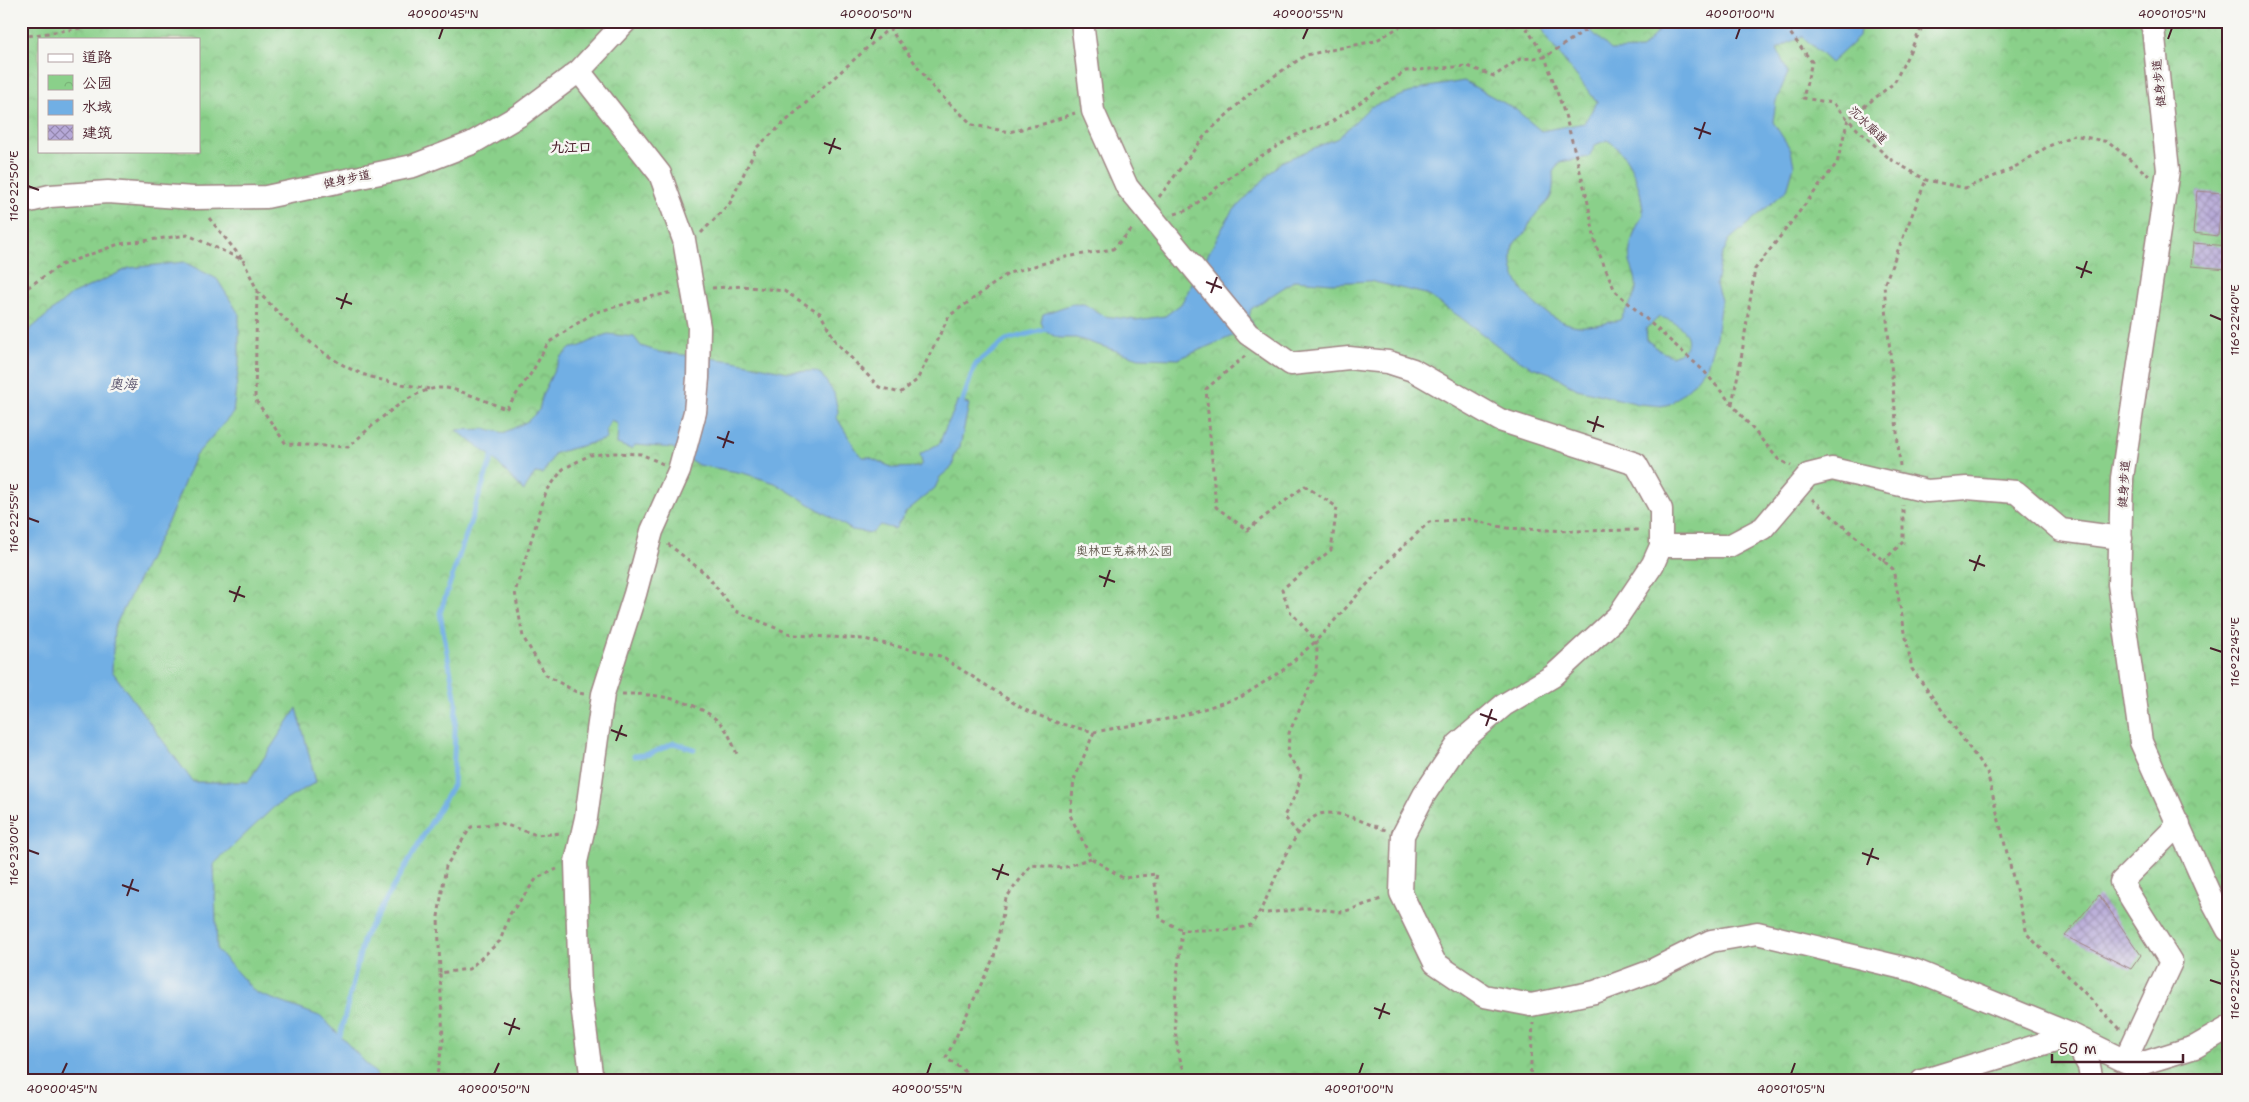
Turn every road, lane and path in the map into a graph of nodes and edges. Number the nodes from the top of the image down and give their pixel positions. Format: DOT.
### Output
graph roads {
  1 [pos="129,21"];
  2 [pos="626,21"];
  3 [pos="884,21"];
  4 [pos="897,21"];
  5 [pos="1082,21"];
  6 [pos="1522,21"];
  7 [pos="1599,21"];
  8 [pos="1614,21"];
  9 [pos="1628,21"];
  10 [pos="1781,21"];
  11 [pos="1925,21"];
  12 [pos="2150,21"];
  13 [pos="888,27"];
  14 [pos="21,37"];
  15 [pos="1545,57"];
  16 [pos="579,71"];
  17 [pos="1092,106"];
  18 [pos="1926,180"];
  19 [pos="193,198"];
  20 [pos="2164,200"];
  21 [pos="21,203"];
  22 [pos="1154,221"];
  23 [pos="686,248"];
  24 [pos="243,260"];
  25 [pos="257,290"];
  26 [pos="1254,338"];
  27 [pos="430,390"];
  28 [pos="1732,404"];
  29 [pos="680,465"];
  30 [pos="1808,475"];
  31 [pos="1902,479"];
  32 [pos="1822,507"];
  33 [pos="652,531"];
  34 [pos="1661,538"];
  35 [pos="2121,538"];
  36 [pos="1883,561"];
  37 [pos="1316,641"];
  38 [pos="602,701"];
  39 [pos="1094,732"];
  40 [pos="737,754"];
  41 [pos="2179,824"];
  42 [pos="585,825"];
  43 [pos="1299,835"];
  44 [pos="1404,835"];
  45 [pos="1090,858"];
  46 [pos="576,862"];
  47 [pos="1401,893"];
  48 [pos="1260,912"];
  49 [pos="1182,930"];
  50 [pos="2228,930"];
  51 [pos="440,974"];
  52 [pos="1531,1005"];
  53 [pos="2228,1028"];
  54 [pos="2072,1035"];
  55 [pos="2136,1036"];
  56 [pos="2125,1062"];
  57 [pos="436,1081"];
  58 [pos="592,1081"];
  59 [pos="979,1081"];
  60 [pos="1189,1081"];
  61 [pos="1530,1081"];
  62 [pos="1922,1081"];
  63 [pos="2092,1081"];
  1 -- 14 [label="path"];
  2 -- 16 [label="street, 健身步道"];
  3 -- 13 [label="path"];
  4 -- 13 [label="path"];
  5 -- 17 [label="street"];
  6 -- 15 [label="path"];
  7 -- 15 [label="path"];
  8 -- 9 [label="path"];
  10 -- 18 [label="path, 沉水廊道, bridge"];
  11 -- 28 [label="path"];
  12 -- 20 [label="street, 健身步道"];
  13 -- 17 [label="path"];
  13 -- 23 [label="path"];
  15 -- 22 [label="path"];
  15 -- 28 [label="path"];
  16 -- 19 [label="street, 健身步道"];
  16 -- 23 [label="street"];
  17 -- 22 [label="street"];
  18 -- 20 [label="path"];
  18 -- 31 [label="path"];
  19 -- 21 [label="street, 健身步道"];
  19 -- 24 [label="path"];
  20 -- 35 [label="street, 健身步道"];
  22 -- 26 [label="street"];
  23 -- 29 [label="street"];
  25 -- 27 [label="path"];
  26 -- 34 [label="street"];
  26 -- 37 [label="path"];
  28 -- 30 [label="path"];
  29 -- 33 [label="street"];
  29 -- 38 [label="path"];
  30 -- 31 [label="street"];
  30 -- 34 [label="street"];
  31 -- 35 [label="street"];
  31 -- 36 [label="path"];
  32 -- 36 [label="path"];
  33 -- 38 [label="street"];
  33 -- 39 [label="path"];
  34 -- 37 [label="path"];
  34 -- 44 [label="street"];
  35 -- 41 [label="street, 健身步道"];
  36 -- 55 [label="path"];
  37 -- 39 [label="path"];
  37 -- 43 [label="path"];
  38 -- 40 [label="path"];
  38 -- 42 [label="street"];
  39 -- 45 [label="path"];
  41 -- 50 [label="street, 健身步道"];
  41 -- 55 [label="street"];
  42 -- 46 [label="street"];
  42 -- 51 [label="path"];
  43 -- 44 [label="path"];
  43 -- 48 [label="path"];
  44 -- 47 [label="street"];
  45 -- 49 [label="path"];
  45 -- 59 [label="path"];
  46 -- 51 [label="path"];
  46 -- 58 [label="street"];
  47 -- 48 [label="path"];
  47 -- 52 [label="street"];
  48 -- 49 [label="path"];
  49 -- 60 [label="path"];
  51 -- 57 [label="path"];
  52 -- 54 [label="street"];
  52 -- 61 [label="path"];
  53 -- 56 [label="street"];
  54 -- 56 [label="street"];
  54 -- 62 [label="street"];
  54 -- 63 [label="street"];
  55 -- 56 [label="street"];
}
